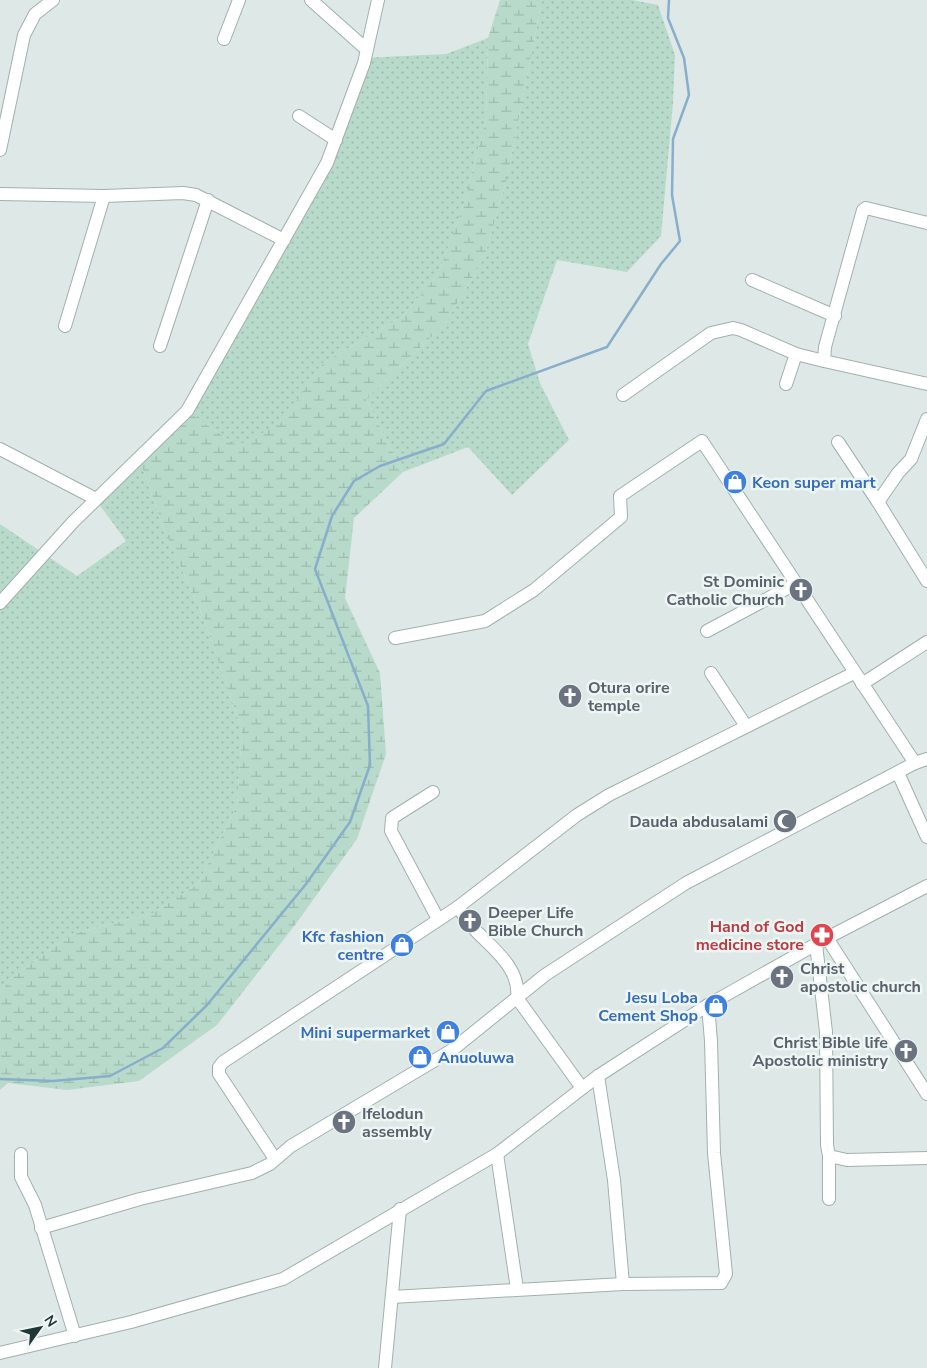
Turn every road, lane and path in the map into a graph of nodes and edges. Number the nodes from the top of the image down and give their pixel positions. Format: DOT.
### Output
graph roads {
  1 [pos="53,0"];
  2 [pos="239,0"];
  3 [pos="311,0"];
  4 [pos="378,0"];
  5 [pos="224,39"];
  6 [pos="366,49"];
  7 [pos="299,116"];
  8 [pos="336,140"];
  9 [pos="0,150"];
  10 [pos="0,194"];
  11 [pos="104,196"];
  12 [pos="208,200"];
  13 [pos="927,223"];
  14 [pos="284,240"];
  15 [pos="752,280"];
  16 [pos="835,316"];
  17 [pos="65,326"];
  18 [pos="160,346"];
  19 [pos="796,354"];
  20 [pos="824,361"];
  21 [pos="786,384"];
  22 [pos="927,384"];
  23 [pos="623,395"];
  24 [pos="927,419"];
  25 [pos="838,442"];
  26 [pos="0,450"];
  27 [pos="96,499"];
  28 [pos="878,502"];
  29 [pos="927,581"];
  30 [pos="795,584"];
  31 [pos="0,603"];
  32 [pos="707,631"];
  33 [pos="395,638"];
  34 [pos="927,642"];
  35 [pos="711,673"];
  36 [pos="854,673"];
  37 [pos="862,684"];
  38 [pos="746,726"];
  39 [pos="921,761"];
  40 [pos="898,772"];
  41 [pos="433,792"];
  42 [pos="927,837"];
  43 [pos="926,890"];
  44 [pos="458,907"];
  45 [pos="438,919"];
  46 [pos="821,941"];
  47 [pos="517,998"];
  48 [pos="708,1005"];
  49 [pos="598,1076"];
  50 [pos="582,1088"];
  51 [pos="927,1094"];
  52 [pos="21,1154"];
  53 [pos="496,1154"];
  54 [pos="829,1156"];
  55 [pos="927,1158"];
  56 [pos="275,1159"];
  57 [pos="829,1199"];
  58 [pos="400,1209"];
  59 [pos="41,1228"];
  60 [pos="623,1284"];
  61 [pos="517,1289"];
  62 [pos="392,1296"];
  63 [pos="74,1336"];
  64 [pos="0,1353"];
  65 [pos="385,1368"];
  1 -- 9 [label="street"];
  2 -- 5 [label="street"];
  3 -- 6 [label="street"];
  4 -- 6 [label="street"];
  6 -- 8 [label="street"];
  7 -- 8 [label="street"];
  8 -- 14 [label="street"];
  10 -- 11 [label="street"];
  11 -- 12 [label="street"];
  11 -- 17 [label="street"];
  12 -- 14 [label="street"];
  12 -- 18 [label="street"];
  13 -- 16 [label="street"];
  14 -- 27 [label="street"];
  15 -- 16 [label="street"];
  16 -- 20 [label="street"];
  19 -- 20 [label="street"];
  19 -- 21 [label="street"];
  19 -- 23 [label="street"];
  20 -- 22 [label="street"];
  24 -- 28 [label="street"];
  25 -- 28 [label="street"];
  26 -- 27 [label="street"];
  27 -- 31 [label="street"];
  28 -- 29 [label="street"];
  30 -- 32 [label="street"];
  30 -- 33 [label="street"];
  30 -- 36 [label="street"];
  34 -- 37 [label="street"];
  35 -- 38 [label="street"];
  36 -- 37 [label="street"];
  36 -- 38 [label="street"];
  37 -- 39 [label="street"];
  38 -- 44 [label="street"];
  39 -- 40 [label="street"];
  40 -- 42 [label="street"];
  40 -- 47 [label="street"];
  41 -- 45 [label="street"];
  43 -- 46 [label="street"];
  44 -- 45 [label="street"];
  44 -- 47 [label="street"];
  45 -- 56 [label="street"];
  46 -- 48 [label="street"];
  46 -- 51 [label="street"];
  46 -- 54 [label="street"];
  47 -- 50 [label="street"];
  47 -- 56 [label="street"];
  48 -- 49 [label="street"];
  48 -- 60 [label="street"];
  49 -- 50 [label="street"];
  49 -- 60 [label="street"];
  50 -- 53 [label="street"];
  52 -- 59 [label="street"];
  53 -- 58 [label="street"];
  53 -- 61 [label="street"];
  54 -- 55 [label="street"];
  54 -- 57 [label="street"];
  56 -- 59 [label="street"];
  58 -- 62 [label="street"];
  58 -- 63 [label="street"];
  59 -- 63 [label="street"];
  60 -- 61 [label="street"];
  61 -- 62 [label="street"];
  62 -- 65 [label="street"];
  63 -- 64 [label="street"];
}
